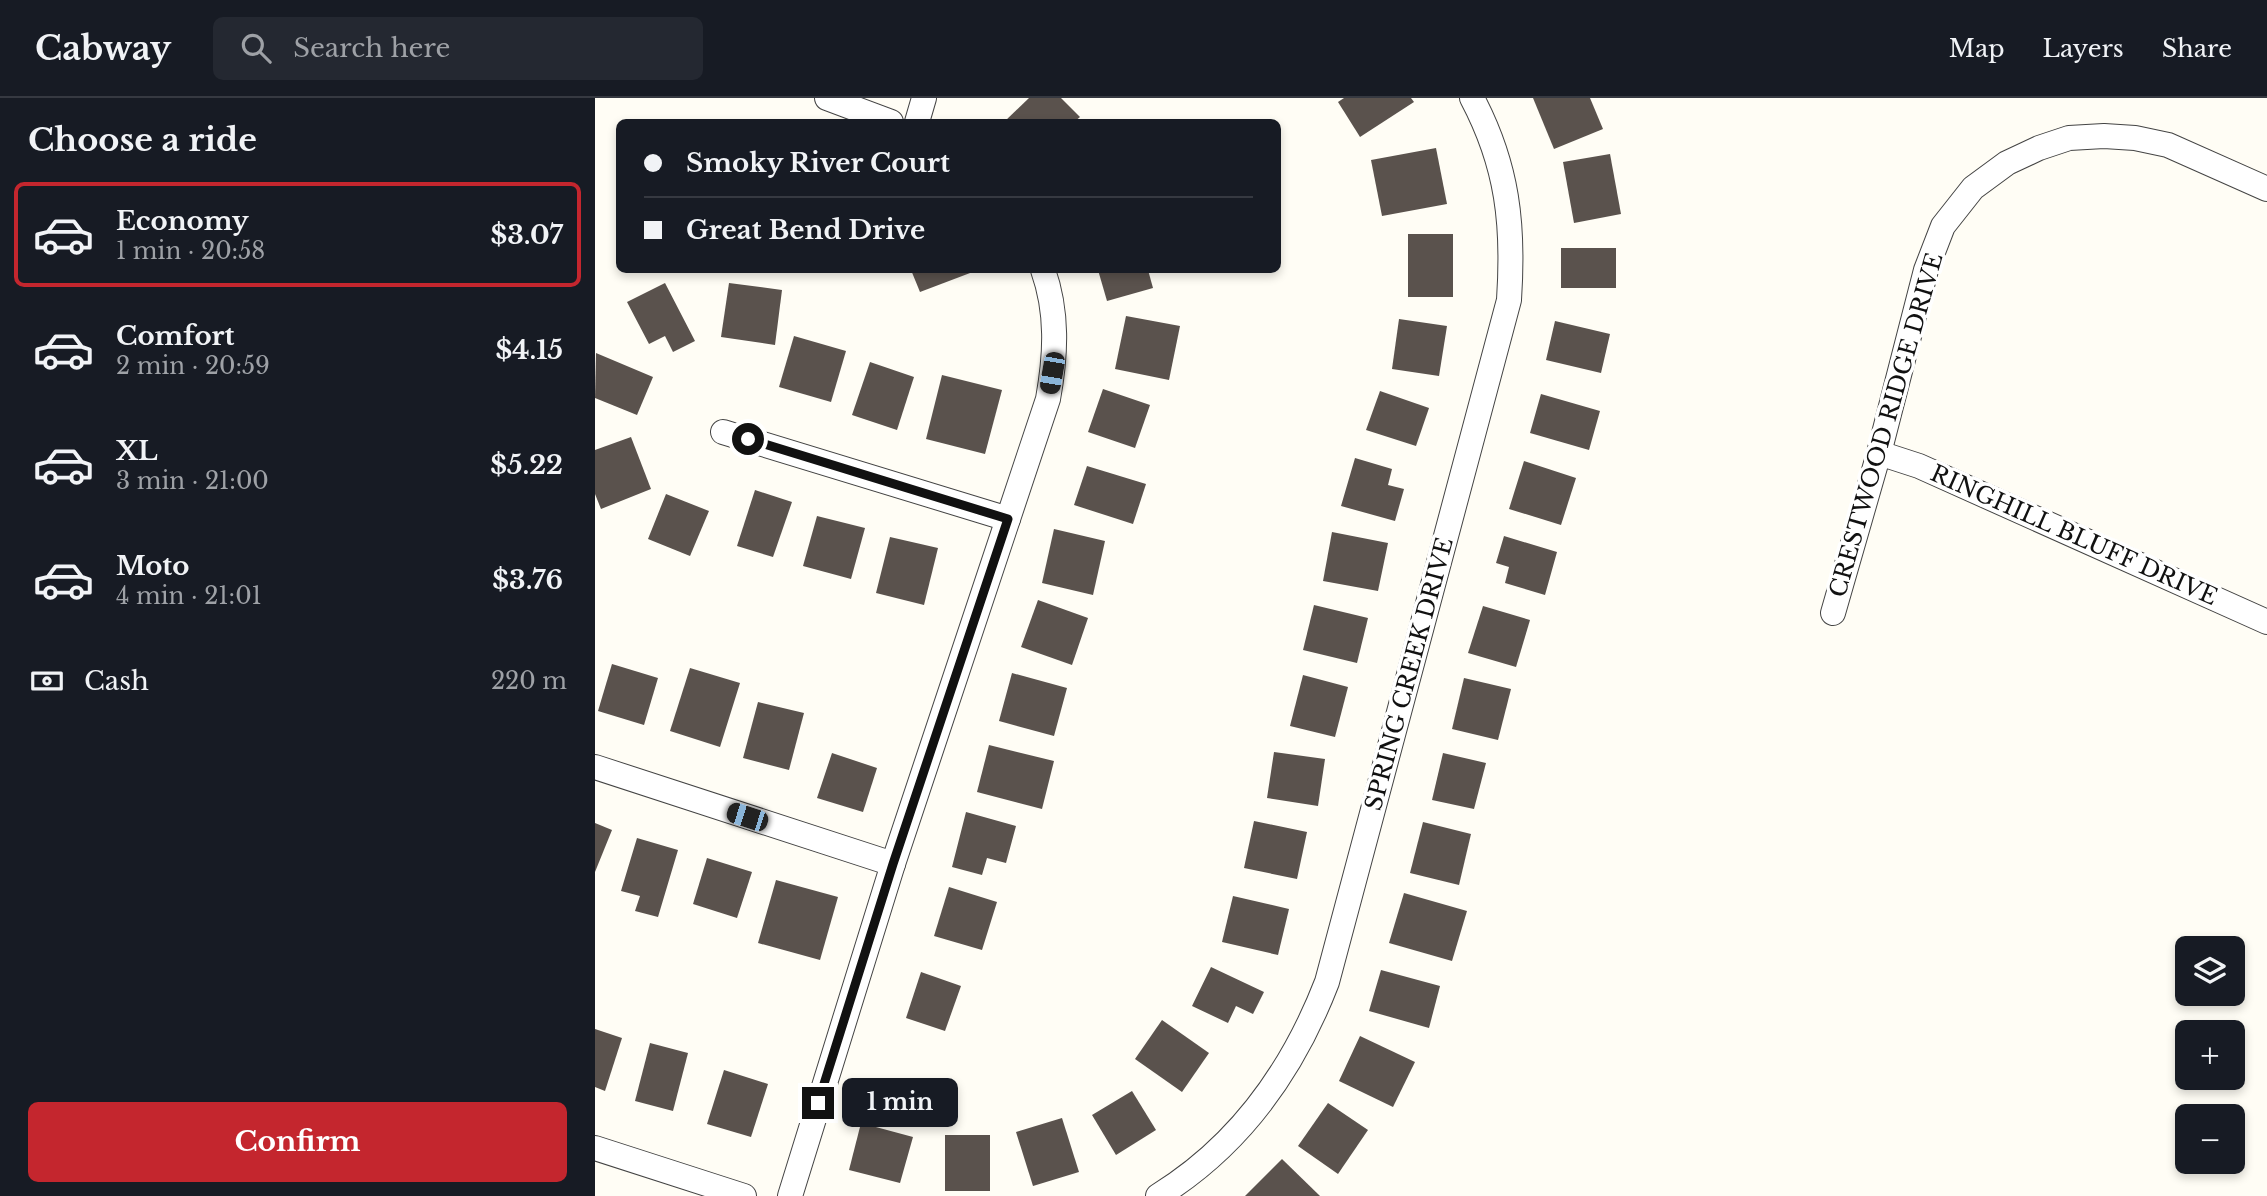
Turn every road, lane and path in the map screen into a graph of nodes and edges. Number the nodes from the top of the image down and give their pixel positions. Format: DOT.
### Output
graph roads {
  1 [pos="827,98"];
  2 [pos="924,98"];
  3 [pos="1472,98"];
  4 [pos="883,119"];
  5 [pos="918,119"];
  6 [pos="2267,189"];
  7 [pos="1044,273"];
  8 [pos="723,432"];
  9 [pos="1879,453"];
  10 [pos="1008,519"];
  11 [pos="1833,613"];
  12 [pos="2267,622"];
  13 [pos="595,767"];
  14 [pos="893,864"];
  15 [pos="595,1148"];
  16 [pos="744,1196"];
  17 [pos="790,1196"];
  18 [pos="1159,1196"];
  1 -- 4 [label="street"];
  2 -- 5 [label="street"];
  3 -- 18 [label="street, SPRING CREEK DRIVE"];
  6 -- 9 [label="street, CRESTWOOD RIDGE DRIVE"];
  7 -- 10 [label="street"];
  8 -- 10 [label="street"];
  9 -- 11 [label="street, CRESTWOOD RIDGE DRIVE"];
  9 -- 12 [label="street, RINGHILL BLUFF DRIVE"];
  10 -- 14 [label="street"];
  13 -- 14 [label="street"];
  14 -- 17 [label="street"];
  15 -- 16 [label="street"];
}
